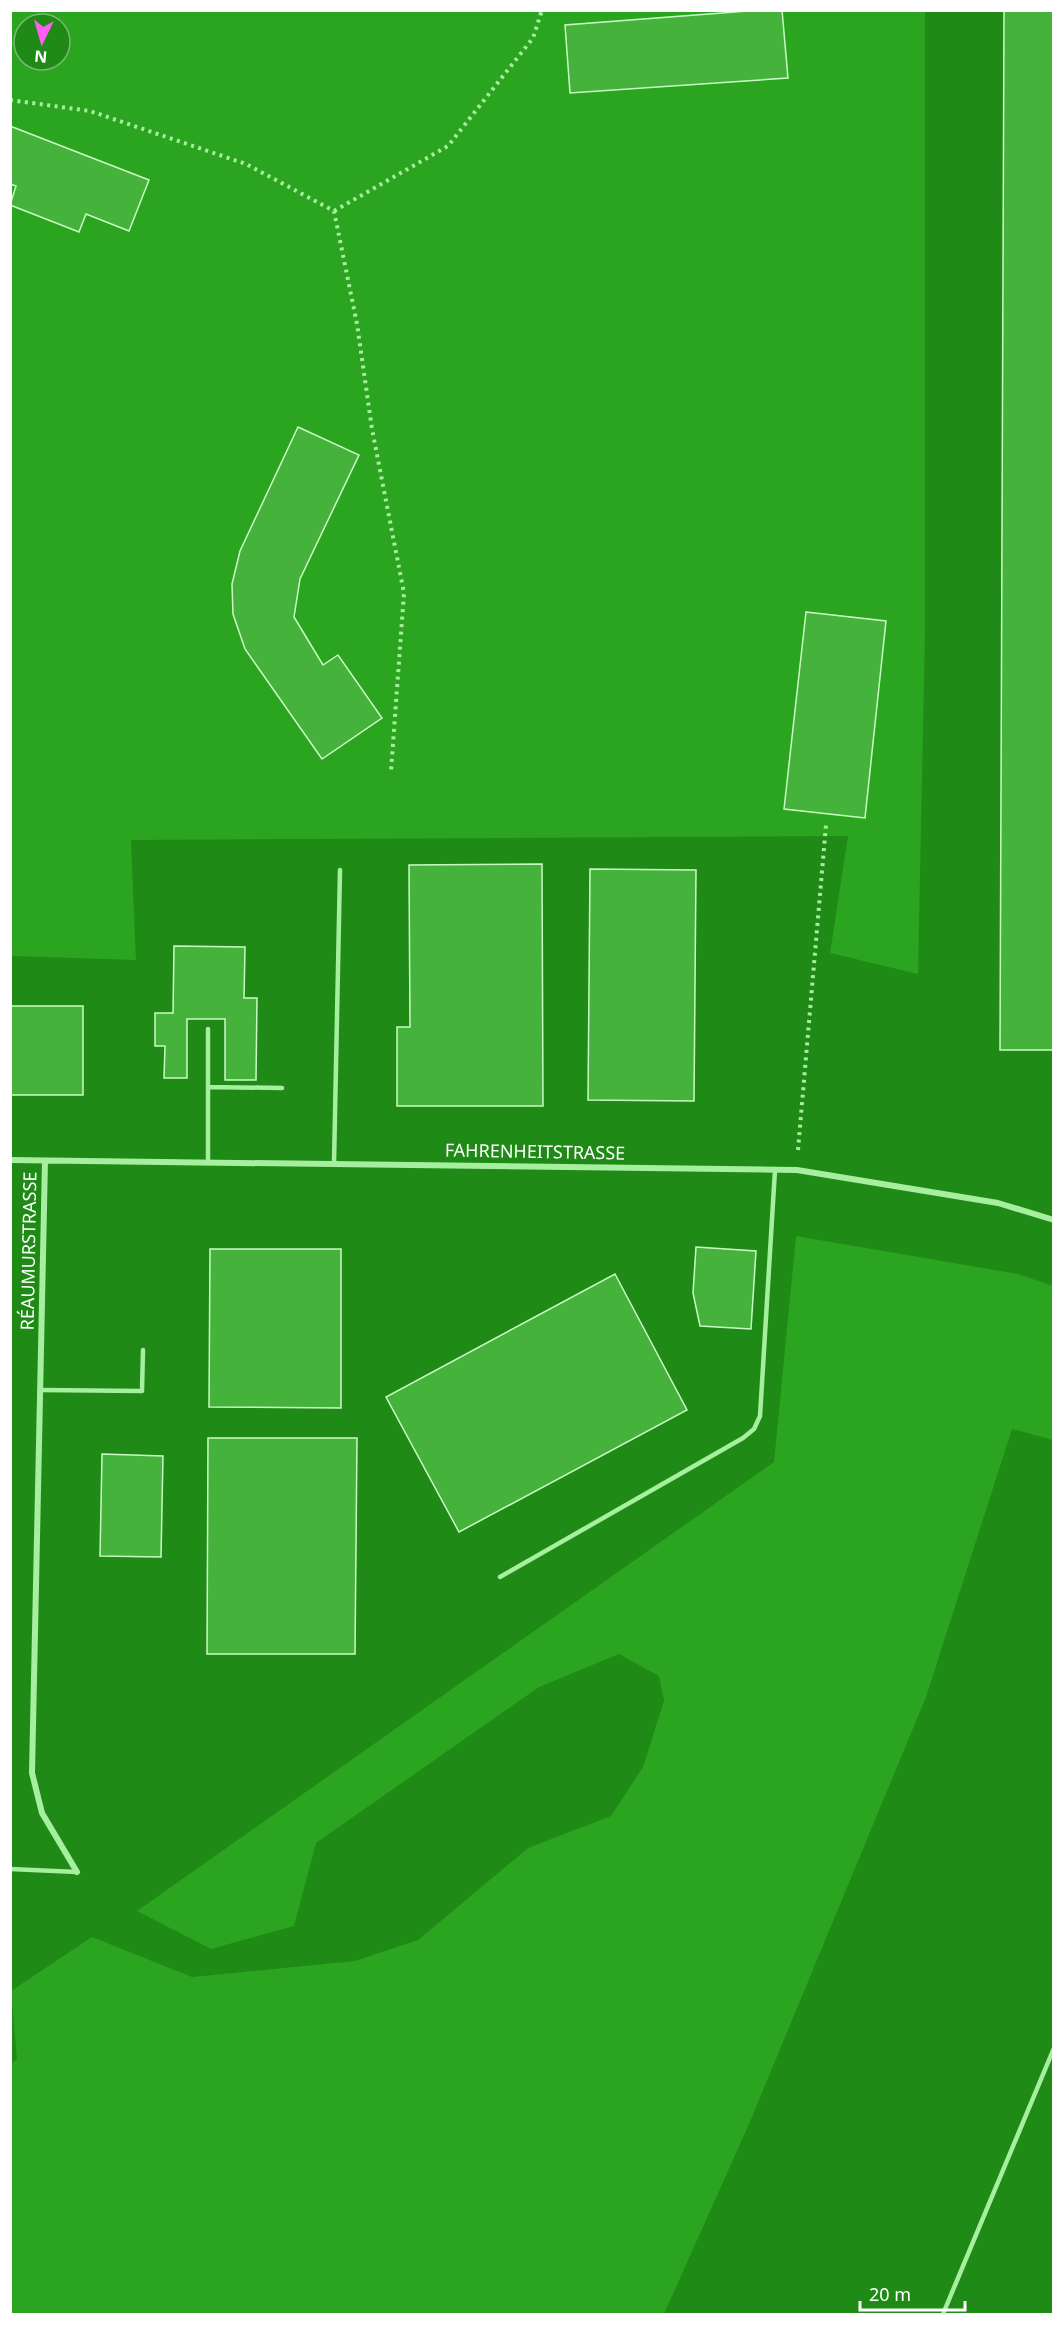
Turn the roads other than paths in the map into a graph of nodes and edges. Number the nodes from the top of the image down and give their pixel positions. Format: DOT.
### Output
graph roads {
  1 [pos="340,870"];
  2 [pos="208,1029"];
  3 [pos="208,1087"];
  4 [pos="282,1088"];
  5 [pos="10,1160"];
  6 [pos="45,1161"];
  7 [pos="208,1163"];
  8 [pos="334,1164"];
  9 [pos="775,1170"];
  10 [pos="1053,1220"];
  11 [pos="143,1350"];
  12 [pos="40,1390"];
  13 [pos="500,1577"];
  14 [pos="10,1869"];
  15 [pos="77,1872"];
  16 [pos="1053,2048"];
  17 [pos="943,2314"];
  1 -- 8 [label="lane"];
  2 -- 3 [label="lane"];
  3 -- 4 [label="lane"];
  3 -- 7 [label="lane"];
  5 -- 6 [label="street, FAHRENHEITSTRASSE"];
  6 -- 7 [label="street, FAHRENHEITSTRASSE"];
  6 -- 12 [label="street, RÉAUMURSTRASSE"];
  7 -- 8 [label="street, FAHRENHEITSTRASSE"];
  8 -- 9 [label="street, FAHRENHEITSTRASSE"];
  9 -- 10 [label="street, FAHRENHEITSTRASSE"];
  9 -- 13 [label="lane"];
  11 -- 12 [label="lane"];
  12 -- 15 [label="street, RÉAUMURSTRASSE"];
  14 -- 15 [label="lane"];
  16 -- 17 [label="lane"];
}
